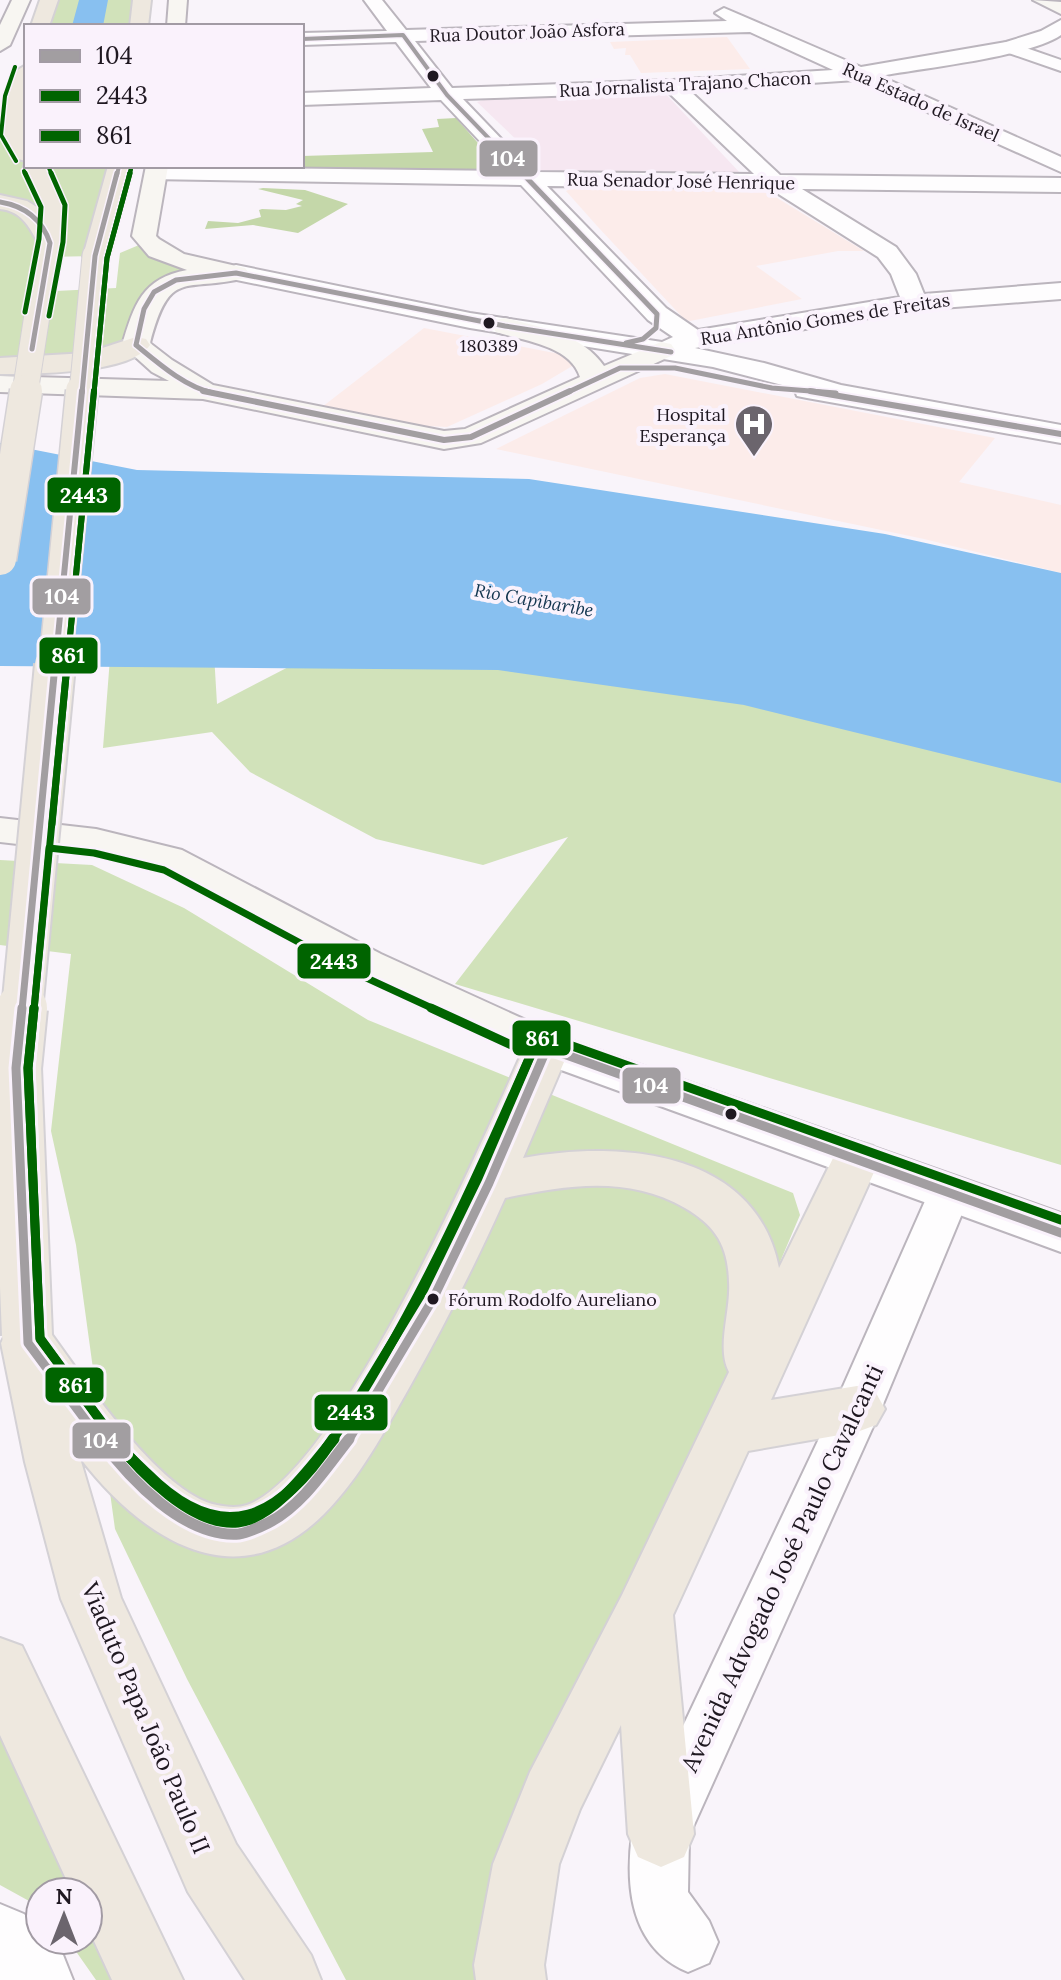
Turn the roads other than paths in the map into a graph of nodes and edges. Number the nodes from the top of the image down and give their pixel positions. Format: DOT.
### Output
graph roads {
  1 [pos="21,0"];
  2 [pos="49,0"];
  3 [pos="142,0"];
  4 [pos="178,0"];
  5 [pos="373,0"];
  6 [pos="1042,0"];
  7 [pos="708,6"];
  8 [pos="1061,9"];
  9 [pos="41,24"];
  10 [pos="139,24"];
  11 [pos="176,24"];
  12 [pos="751,26"];
  13 [pos="1061,26"];
  14 [pos="403,35"];
  15 [pos="304,39"];
  16 [pos="0,45"];
  17 [pos="1009,47"];
  18 [pos="1061,66"];
  19 [pos="857,74"];
  20 [pos="24,77"];
  21 [pos="673,86"];
  22 [pos="447,95"];
  23 [pos="304,99"];
  24 [pos="24,151"];
  25 [pos="1061,165"];
  26 [pos="35,168"];
  27 [pos="118,168"];
  28 [pos="157,170"];
  29 [pos="527,178"];
  30 [pos="775,182"];
  31 [pos="1061,185"];
  32 [pos="0,202"];
  33 [pos="48,251"];
  34 [pos="236,273"];
  35 [pos="1061,291"];
  36 [pos="915,302"];
  37 [pos="657,314"];
  38 [pos="505,326"];
  39 [pos="693,339"];
  40 [pos="136,345"];
  41 [pos="661,350"];
  42 [pos="614,363"];
  43 [pos="0,366"];
  44 [pos="0,384"];
  45 [pos="203,391"];
  46 [pos="836,393"];
  47 [pos="1061,434"];
  48 [pos="0,559"];
  49 [pos="0,830"];
  50 [pos="547,1048"];
  51 [pos="856,1159"];
  52 [pos="489,1183"];
  53 [pos="950,1192"];
  54 [pos="1061,1233"];
  55 [pos="28,1339"];
  56 [pos="857,1409"];
  57 [pos="735,1414"];
  58 [pos="643,1615"];
  59 [pos="0,1667"];
  60 [pos="661,1834"];
  61 [pos="0,1938"];
  62 [pos="688,1942"];
  63 [pos="38,1980"];
  64 [pos="148,1980"];
  65 [pos="286,1980"];
  66 [pos="511,1980"];
  1 -- 16 [label="main road"];
  2 -- 9 [label="highway"];
  3 -- 10 [label="highway"];
  4 -- 11 [label="main road"];
  5 -- 14 [label="street"];
  6 -- 8 [label="main road"];
  7 -- 12 [label="street, Rua Estado de Israel"];
  12 -- 14 [label="street, Rua Doutor João Asfora"];
  12 -- 19 [label="street, Rua Estado de Israel"];
  13 -- 17 [label="street, Rua Jornalista Trajano Chacon"];
  14 -- 15 [label="street, Rua Doutor João Asfora"];
  14 -- 22 [label="street"];
  17 -- 18 [label="street"];
  17 -- 19 [label="street, Rua Jornalista Trajano Chacon"];
  19 -- 21 [label="street, Rua Jornalista Trajano Chacon"];
  19 -- 25 [label="street, Rua Estado de Israel"];
  20 -- 24 [label="highway"];
  21 -- 22 [label="street, Rua Jornalista Trajano Chacon"];
  21 -- 30 [label="street"];
  22 -- 23 [label="street, Rua Jornalista Trajano Chacon"];
  22 -- 29 [label="street"];
  26 -- 33 [label="highway"];
  27 -- 55 [label="highway, Viaduto Papa João Paulo II, bridge"];
  28 -- 29 [label="street, Rua Senador José Henrique"];
  28 -- 34 [label="main road"];
  29 -- 30 [label="street, Rua Senador José Henrique"];
  29 -- 37 [label="street"];
  30 -- 31 [label="street, Rua Senador José Henrique"];
  30 -- 36 [label="street"];
  32 -- 33 [label="highway"];
  33 -- 48 [label="highway, bridge"];
  34 -- 38 [label="street"];
  34 -- 40 [label="main road"];
  35 -- 36 [label="street, Rua Antônio Gomes de Freitas"];
  36 -- 39 [label="street, Rua Antônio Gomes de Freitas"];
  37 -- 39 [label="street"];
  37 -- 42 [label="street"];
  38 -- 42 [label="street"];
  38 -- 42 [label="main road"];
  39 -- 41 [label="street, Rua Antônio Gomes de Freitas"];
  40 -- 43 [label="highway"];
  40 -- 45 [label="main road"];
  41 -- 42 [label="main road, Rua Antônio Gomes de Freitas"];
  41 -- 46 [label="street"];
  42 -- 45 [label="main road, Rua Antônio Gomes de Freitas"];
  42 -- 46 [label="street"];
  44 -- 45 [label="main road"];
  46 -- 47 [label="street"];
  49 -- 50 [label="main road"];
  50 -- 51 [label="street"];
  50 -- 52 [label="highway"];
  51 -- 53 [label="street"];
  51 -- 57 [label="highway"];
  52 -- 55 [label="highway"];
  52 -- 57 [label="highway"];
  53 -- 54 [label="street"];
  53 -- 56 [label="street, Avenida Advogado José Paulo Cavalcanti"];
  55 -- 65 [label="highway, Viaduto Papa João Paulo II"];
  56 -- 57 [label="highway"];
  56 -- 60 [label="street, Avenida Advogado José Paulo Cavalcanti"];
  57 -- 58 [label="highway"];
  58 -- 60 [label="highway"];
  58 -- 66 [label="highway"];
  59 -- 64 [label="highway"];
  60 -- 62 [label="street, Avenida Advogado José Paulo Cavalcanti"];
  61 -- 63 [label="street"];
}
